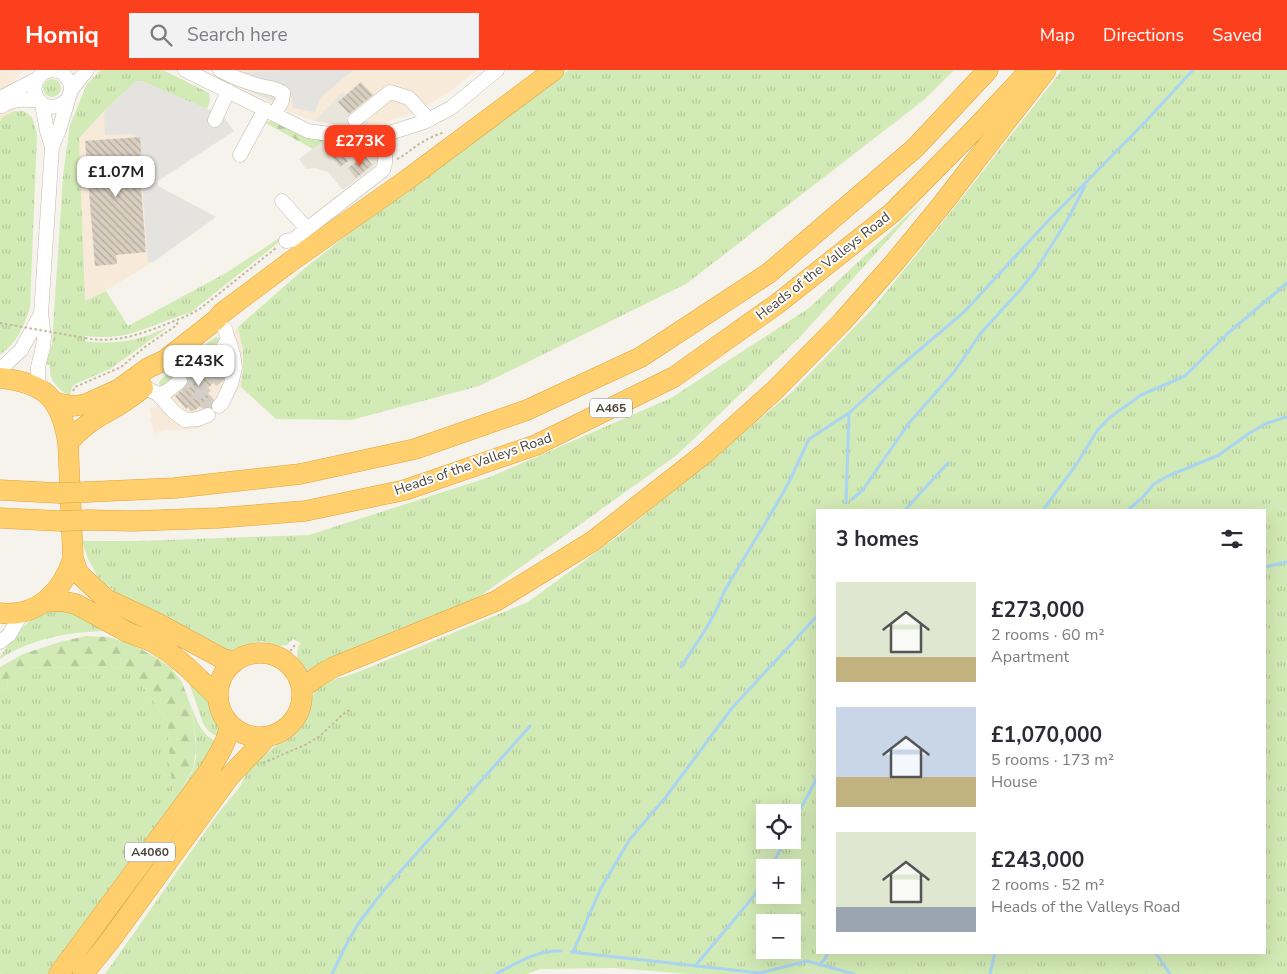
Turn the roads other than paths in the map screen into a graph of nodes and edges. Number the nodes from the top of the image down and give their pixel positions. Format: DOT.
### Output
graph roads {
  1 [pos="88,70"];
  2 [pos="185,70"];
  3 [pos="220,70"];
  4 [pos="497,70"];
  5 [pos="554,70"];
  6 [pos="988,70"];
  7 [pos="1030,70"];
  8 [pos="1046,70"];
  9 [pos="46,72"];
  10 [pos="200,73"];
  11 [pos="228,91"];
  12 [pos="70,94"];
  13 [pos="0,98"];
  14 [pos="41,103"];
  15 [pos="0,108"];
  16 [pos="270,112"];
  17 [pos="215,120"];
  18 [pos="355,120"];
  19 [pos="428,120"];
  20 [pos="386,134"];
  21 [pos="52,147"];
  22 [pos="240,155"];
  23 [pos="282,201"];
  24 [pos="307,229"];
  25 [pos="286,241"];
  26 [pos="41,314"];
  27 [pos="216,320"];
  28 [pos="165,360"];
  29 [pos="0,370"];
  30 [pos="0,378"];
  31 [pos="180,381"];
  32 [pos="151,391"];
  33 [pos="55,396"];
  34 [pos="68,443"];
  35 [pos="0,490"];
  36 [pos="0,518"];
  37 [pos="73,558"];
  38 [pos="45,602"];
  39 [pos="23,612"];
  40 [pos="0,613"];
  41 [pos="0,641"];
  42 [pos="234,661"];
  43 [pos="302,688"];
  44 [pos="218,697"];
  45 [pos="230,725"];
  46 [pos="267,737"];
  47 [pos="59,974"];
  48 [pos="83,974"];
  1 -- 12 [label="street"];
  2 -- 10 [label="street"];
  3 -- 16 [label="street"];
  4 -- 19 [label="street"];
  5 -- 27 [label="highway"];
  6 -- 35 [label="highway, Heads of the Valleys Road / A465, bridge"];
  7 -- 36 [label="highway, Heads of the Valleys Road / A465, bridge"];
  8 -- 43 [label="highway"];
  9 -- 12 [label="street"];
  9 -- 13 [label="street"];
  9 -- 14 [label="street"];
  10 -- 11 [label="street"];
  11 -- 16 [label="street"];
  11 -- 17 [label="street"];
  12 -- 14 [label="street"];
  12 -- 21 [label="street"];
  14 -- 15 [label="street"];
  14 -- 21 [label="street"];
  16 -- 20 [label="street"];
  16 -- 22 [label="street"];
  18 -- 19 [label="street"];
  19 -- 20 [label="street"];
  20 -- 24 [label="street"];
  21 -- 26 [label="street"];
  23 -- 24 [label="street"];
  24 -- 25 [label="street"];
  26 -- 29 [label="street"];
  26 -- 33 [label="street"];
  27 -- 28 [label="highway"];
  27 -- 32 [label="street"];
  28 -- 32 [label="highway"];
  28 -- 33 [label="highway"];
  30 -- 33 [label="highway"];
  31 -- 32 [label="street"];
  32 -- 34 [label="highway"];
  33 -- 34 [label="highway"];
  34 -- 37 [label="highway"];
  37 -- 38 [label="highway"];
  37 -- 42 [label="highway"];
  38 -- 39 [label="highway"];
  38 -- 44 [label="highway"];
  39 -- 40 [label="highway"];
  39 -- 41 [label="street"];
  42 -- 43 [label="highway"];
  42 -- 44 [label="highway"];
  43 -- 46 [label="highway"];
  44 -- 45 [label="highway"];
  45 -- 46 [label="highway"];
  45 -- 47 [label="highway, A4060"];
  46 -- 48 [label="highway, A4060"];
}
